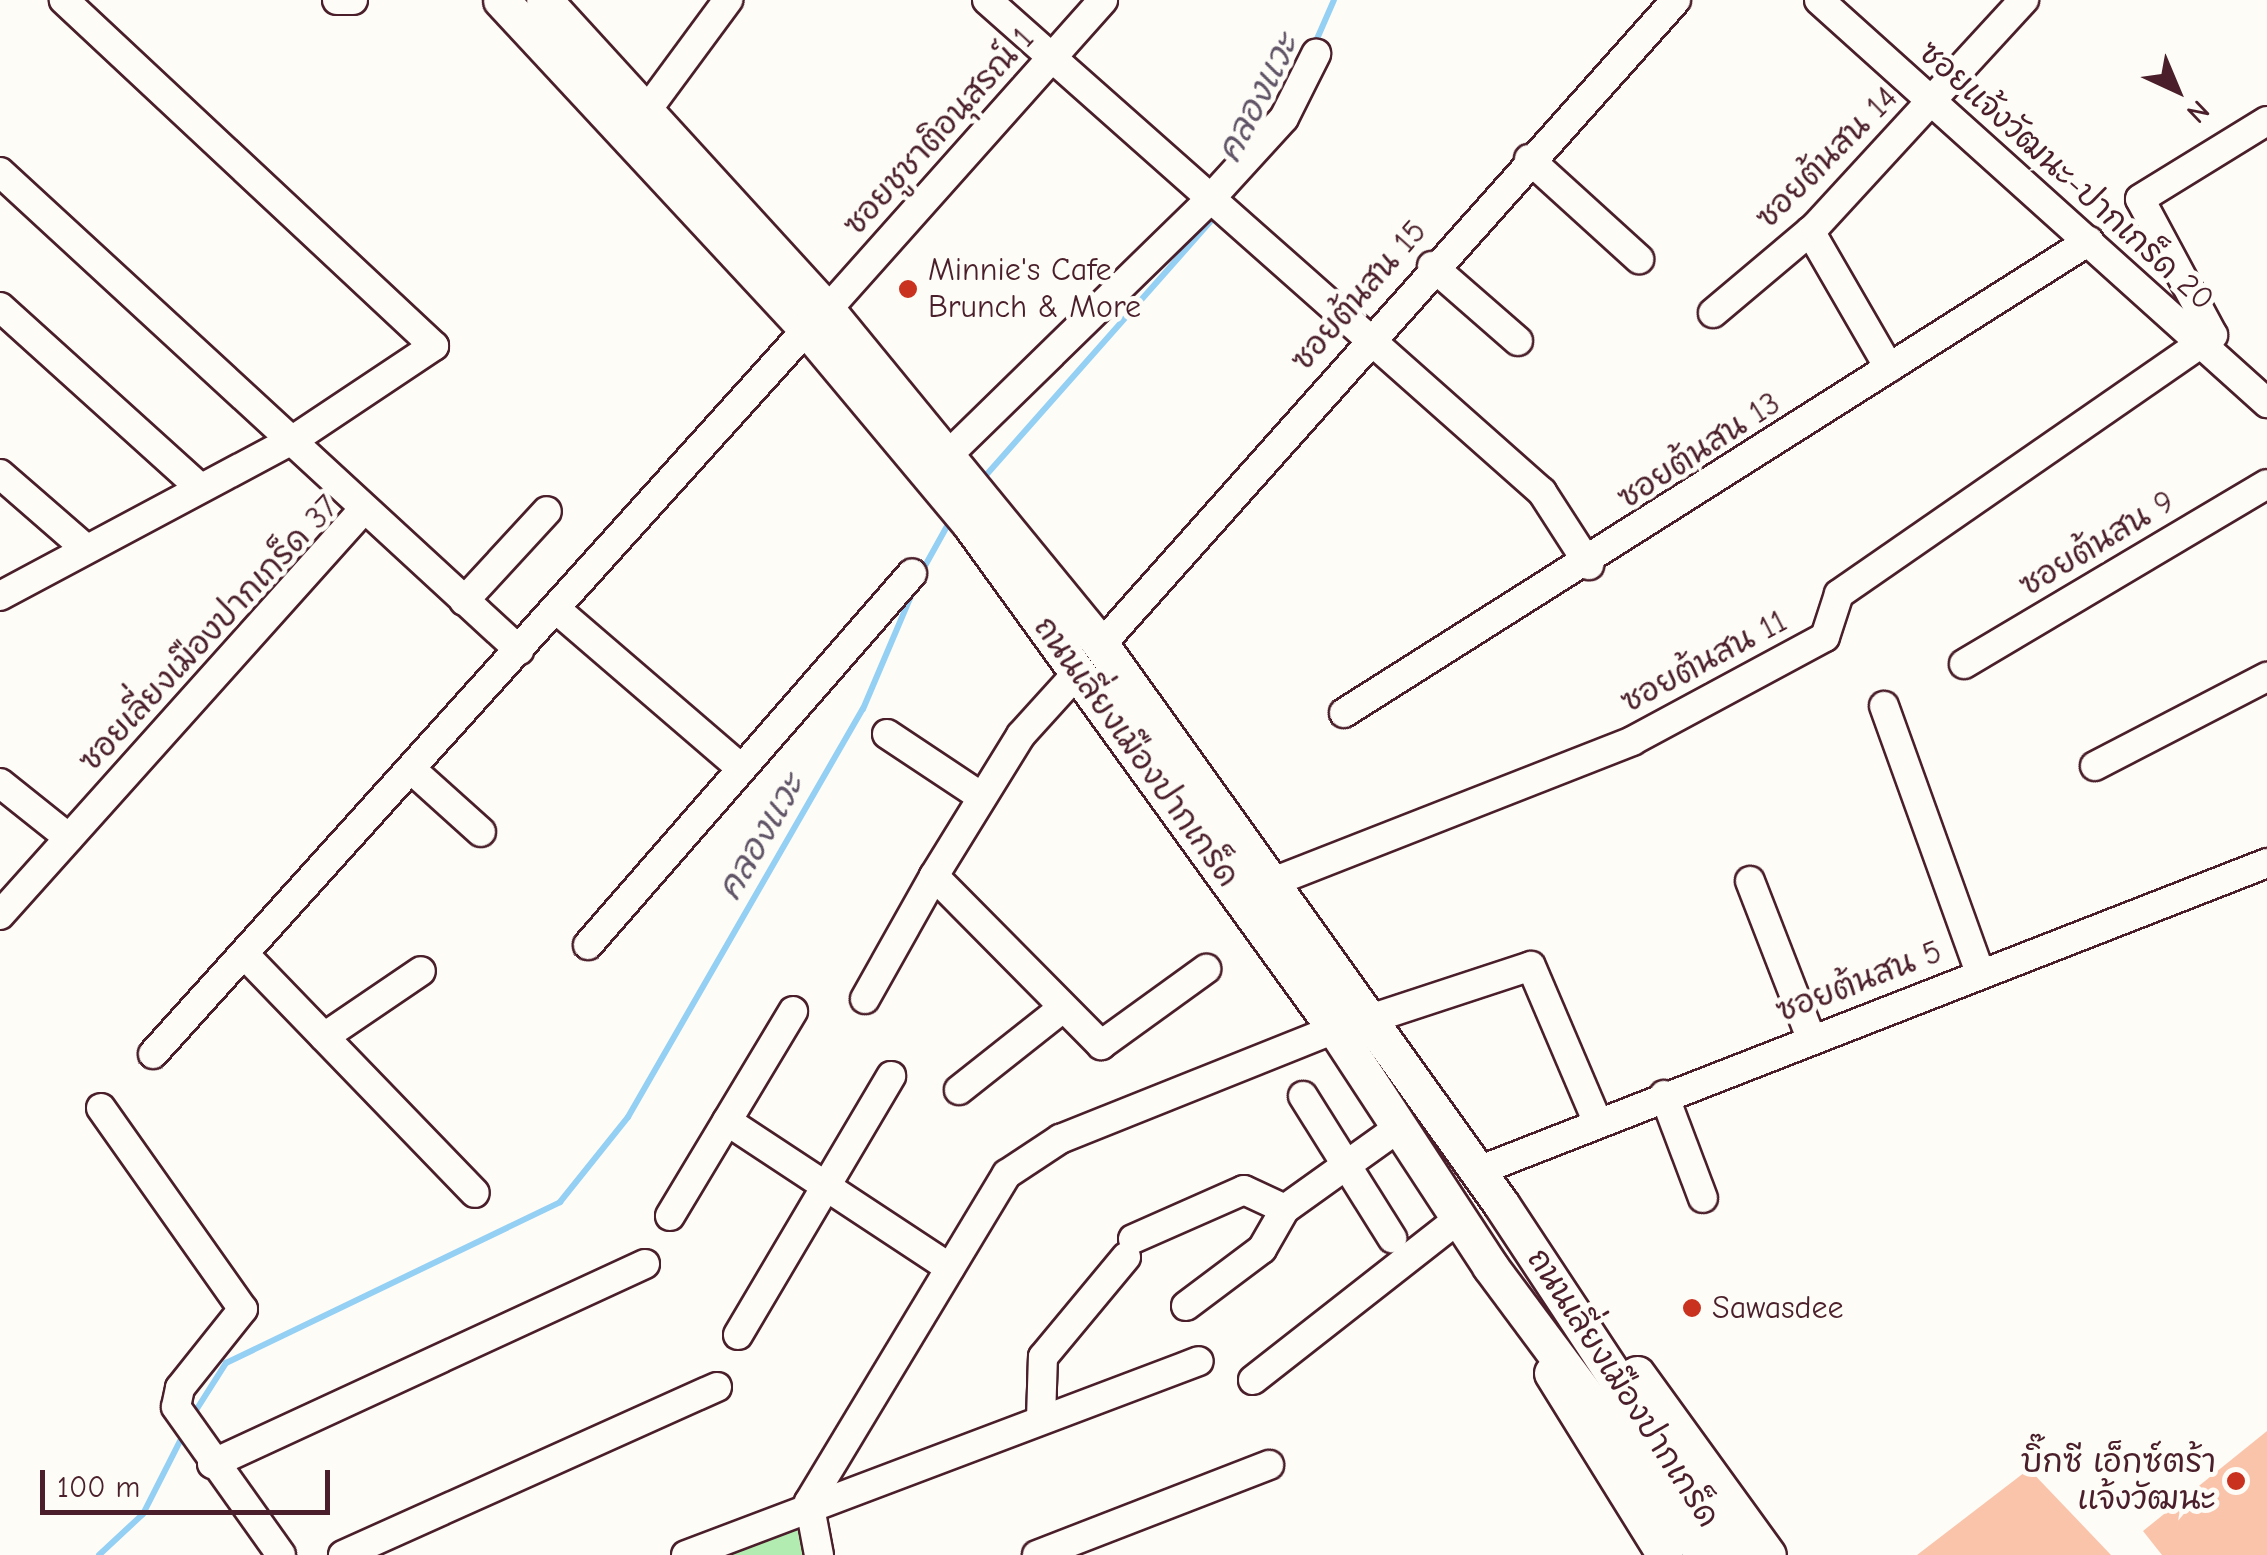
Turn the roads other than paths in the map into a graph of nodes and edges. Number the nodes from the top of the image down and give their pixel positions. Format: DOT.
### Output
graph roads {
  1 [pos="64,0"];
  2 [pos="337,0"];
  3 [pos="352,0"];
  4 [pos="501,0"];
  5 [pos="544,0"];
  6 [pos="728,0"];
  7 [pos="987,0"];
  8 [pos="1103,0"];
  9 [pos="1676,0"];
  10 [pos="1819,0"];
  11 [pos="2024,0"];
  12 [pos="1316,54"];
  13 [pos="1053,58"];
  14 [pos="1930,104"];
  15 [pos="647,110"];
  16 [pos="2267,121"];
  17 [pos="1528,158"];
  18 [pos="0,172"];
  19 [pos="1214,200"];
  20 [pos="1810,230"];
  21 [pos="2088,241"];
  22 [pos="1640,259"];
  23 [pos="1432,266"];
  24 [pos="0,306"];
  25 [pos="1713,313"];
  26 [pos="817,319"];
  27 [pos="1368,338"];
  28 [pos="1518,341"];
  29 [pos="2201,343"];
  30 [pos="1888,368"];
  31 [pos="2267,403"];
  32 [pos="296,438"];
  33 [pos="941,467"];
  34 [pos="0,474"];
  35 [pos="2267,484"];
  36 [pos="197,486"];
  37 [pos="362,511"];
  38 [pos="547,511"];
  39 [pos="84,547"];
  40 [pos="1589,565"];
  41 [pos="912,573"];
  42 [pos="0,596"];
  43 [pos="464,601"];
  44 [pos="556,609"];
  45 [pos="519,650"];
  46 [pos="1090,658"];
  47 [pos="1964,664"];
  48 [pos="2267,678"];
  49 [pos="1884,706"];
  50 [pos="1344,714"];
  51 [pos="887,734"];
  52 [pos="2095,766"];
  53 [pos="740,767"];
  54 [pos="411,769"];
  55 [pos="2,789"];
  56 [pos="982,797"];
  57 [pos="482,832"];
  58 [pos="70,838"];
  59 [pos="2267,863"];
  60 [pos="934,876"];
  61 [pos="1750,881"];
  62 [pos="1273,882"];
  63 [pos="0,915"];
  64 [pos="588,945"];
  65 [pos="244,954"];
  66 [pos="1206,970"];
  67 [pos="421,972"];
  68 [pos="1980,972"];
  69 [pos="865,999"];
  70 [pos="794,1011"];
  71 [pos="1060,1011"];
  72 [pos="1370,1019"];
  73 [pos="1334,1029"];
  74 [pos="324,1037"];
  75 [pos="1811,1038"];
  76 [pos="153,1054"];
  77 [pos="891,1076"];
  78 [pos="958,1090"];
  79 [pos="1664,1095"];
  80 [pos="1303,1096"];
  81 [pos="101,1108"];
  82 [pos="727,1121"];
  83 [pos="1597,1121"];
  84 [pos="1398,1128"];
  85 [pos="1346,1166"];
  86 [pos="1478,1171"];
  87 [pos="826,1186"];
  88 [pos="475,1192"];
  89 [pos="1702,1198"];
  90 [pos="1501,1204"];
  91 [pos="1286,1209"];
  92 [pos="670,1216"];
  93 [pos="1458,1219"];
  94 [pos="1392,1238"];
  95 [pos="645,1264"];
  96 [pos="1490,1266"];
  97 [pos="950,1268"];
  98 [pos="1186,1306"];
  99 [pos="738,1336"];
  100 [pos="1199,1361"];
  101 [pos="1253,1380"];
  102 [pos="716,1388"];
  103 [pos="1041,1419"];
  104 [pos="212,1464"];
  105 [pos="1269,1465"];
  106 [pos="810,1502"];
  107 [pos="281,1555"];
  108 [pos="343,1555"];
  109 [pos="686,1555"];
  110 [pos="819,1555"];
  111 [pos="1037,1555"];
  112 [pos="1665,1555"];
  113 [pos="1705,1555"];
  114 [pos="1734,1555"];
  115 [pos="1768,1555"];
  1 -- 32 [label="street"];
  2 -- 3 [label="street"];
  4 -- 26 [label="main road, ถนนเลี่ยงเมืองปากเกร็ด"];
  5 -- 15 [label="main road, ถนนเลี่ยงเมืองปากเกร็ด"];
  6 -- 15 [label="street"];
  7 -- 13 [label="street"];
  8 -- 13 [label="street, ซอยชูชาติอนุสรณ์ 1"];
  9 -- 17 [label="street, ซอยต้นสน 15"];
  10 -- 14 [label="street, ซอยแจ้งวัฒนะ-ปากเกร็ด 20"];
  11 -- 14 [label="street, ซอยต้นสน 14"];
  12 -- 19 [label="street"];
  13 -- 19 [label="street"];
  13 -- 26 [label="street, ซอยชูชาติอนุสรณ์ 1"];
  14 -- 20 [label="street, ซอยต้นสน 14"];
  14 -- 21 [label="street, ซอยแจ้งวัฒนะ-ปากเกร็ด 20"];
  15 -- 26 [label="main road, ถนนเลี่ยงเมืองปากเกร็ด"];
  16 -- 29 [label="street"];
  17 -- 22 [label="street"];
  17 -- 23 [label="street, ซอยต้นสน 15"];
  18 -- 32 [label="street"];
  19 -- 27 [label="street"];
  19 -- 33 [label="street"];
  20 -- 25 [label="street, ซอยต้นสน 14"];
  20 -- 30 [label="street"];
  21 -- 29 [label="street, ซอยแจ้งวัฒนะ-ปากเกร็ด 20"];
  21 -- 30 [label="street, ซอยต้นสน 13"];
  23 -- 27 [label="street, ซอยต้นสน 15"];
  23 -- 28 [label="street"];
  24 -- 36 [label="street"];
  26 -- 33 [label="main road, ถนนเลี่ยงเมืองปากเกร็ด"];
  26 -- 44 [label="street"];
  27 -- 40 [label="street"];
  27 -- 46 [label="street, ซอยต้นสน 15"];
  29 -- 31 [label="street, ซอยแจ้งวัฒนะ-ปากเกร็ด 20"];
  29 -- 62 [label="street, ซอยต้นสน 11"];
  30 -- 40 [label="street, ซอยต้นสน 13"];
  32 -- 36 [label="street"];
  32 -- 37 [label="street"];
  33 -- 46 [label="main road, ถนนเลี่ยงเมืองปากเกร็ด"];
  34 -- 39 [label="street"];
  35 -- 47 [label="street, ซอยต้นสน 9"];
  36 -- 39 [label="street"];
  37 -- 43 [label="street, ซอยเลี่ยงเมืองปากเกร็ด 37"];
  37 -- 58 [label="street, ซอยเลี่ยงเมืองปากเกร็ด 37"];
  38 -- 43 [label="street"];
  39 -- 42 [label="street"];
  40 -- 50 [label="street, ซอยต้นสน 13"];
  41 -- 53 [label="street"];
  43 -- 45 [label="street, ซอยเลี่ยงเมืองปากเกร็ด 37"];
  44 -- 45 [label="street"];
  44 -- 53 [label="street"];
  45 -- 54 [label="street"];
  46 -- 56 [label="street, ซอยต้นสน 15"];
  46 -- 62 [label="main road, ถนนเลี่ยงเมืองปากเกร็ด"];
  46 -- 73 [label="main road, ถนนเลี่ยงเมืองปากเกร็ด"];
  48 -- 52 [label="street"];
  49 -- 68 [label="street"];
  51 -- 56 [label="street"];
  53 -- 64 [label="street"];
  54 -- 57 [label="street"];
  54 -- 65 [label="street"];
  55 -- 58 [label="street"];
  56 -- 60 [label="street, ซอยต้นสน 15"];
  58 -- 63 [label="street, ซอยเลี่ยงเมืองปากเกร็ด 37"];
  59 -- 68 [label="street, ซอยต้นสน 5"];
  60 -- 69 [label="street, ซอยต้นสน 15"];
  60 -- 71 [label="street"];
  61 -- 75 [label="street"];
  62 -- 72 [label="main road, ถนนเลี่ยงเมืองปากเกร็ด"];
  65 -- 74 [label="street"];
  65 -- 76 [label="street"];
  66 -- 71 [label="street"];
  67 -- 74 [label="street"];
  68 -- 75 [label="street, ซอยต้นสน 5"];
  70 -- 82 [label="street"];
  71 -- 78 [label="street"];
  72 -- 83 [label="street"];
  72 -- 86 [label="main road, ถนนเลี่ยงเมืองปากเกร็ด"];
  73 -- 84 [label="main road, ถนนเลี่ยงเมืองปากเกร็ด"];
  73 -- 97 [label="street"];
  74 -- 88 [label="street"];
  75 -- 79 [label="street, ซอยต้นสน 5"];
  77 -- 87 [label="street"];
  79 -- 83 [label="street, ซอยต้นสน 5"];
  79 -- 89 [label="street"];
  80 -- 85 [label="street"];
  81 -- 104 [label="street"];
  82 -- 87 [label="street"];
  82 -- 92 [label="street"];
  83 -- 86 [label="street, ซอยต้นสน 5"];
  84 -- 85 [label="street"];
  84 -- 93 [label="main road, ถนนเลี่ยงเมืองปากเกร็ด"];
  85 -- 91 [label="street"];
  85 -- 94 [label="street"];
  86 -- 90 [label="main road, ถนนเลี่ยงเมืองปากเกร็ด"];
  87 -- 97 [label="street"];
  87 -- 99 [label="street"];
  90 -- 114 [label="main road, ถนนเลี่ยงเมืองปากเกร็ด"];
  90 -- 115 [label="main road"];
  91 -- 98 [label="street"];
  91 -- 103 [label="street"];
  93 -- 96 [label="main road, ถนนเลี่ยงเมืองปากเกร็ด"];
  93 -- 101 [label="street"];
  95 -- 104 [label="street"];
  96 -- 112 [label="main road"];
  96 -- 113 [label="main road, ถนนเลี่ยงเมืองปากเกร็ด"];
  97 -- 106 [label="street"];
  100 -- 103 [label="street"];
  102 -- 108 [label="street"];
  103 -- 106 [label="street"];
  104 -- 107 [label="street"];
  105 -- 111 [label="street"];
  106 -- 109 [label="street"];
  106 -- 110 [label="street"];
}
